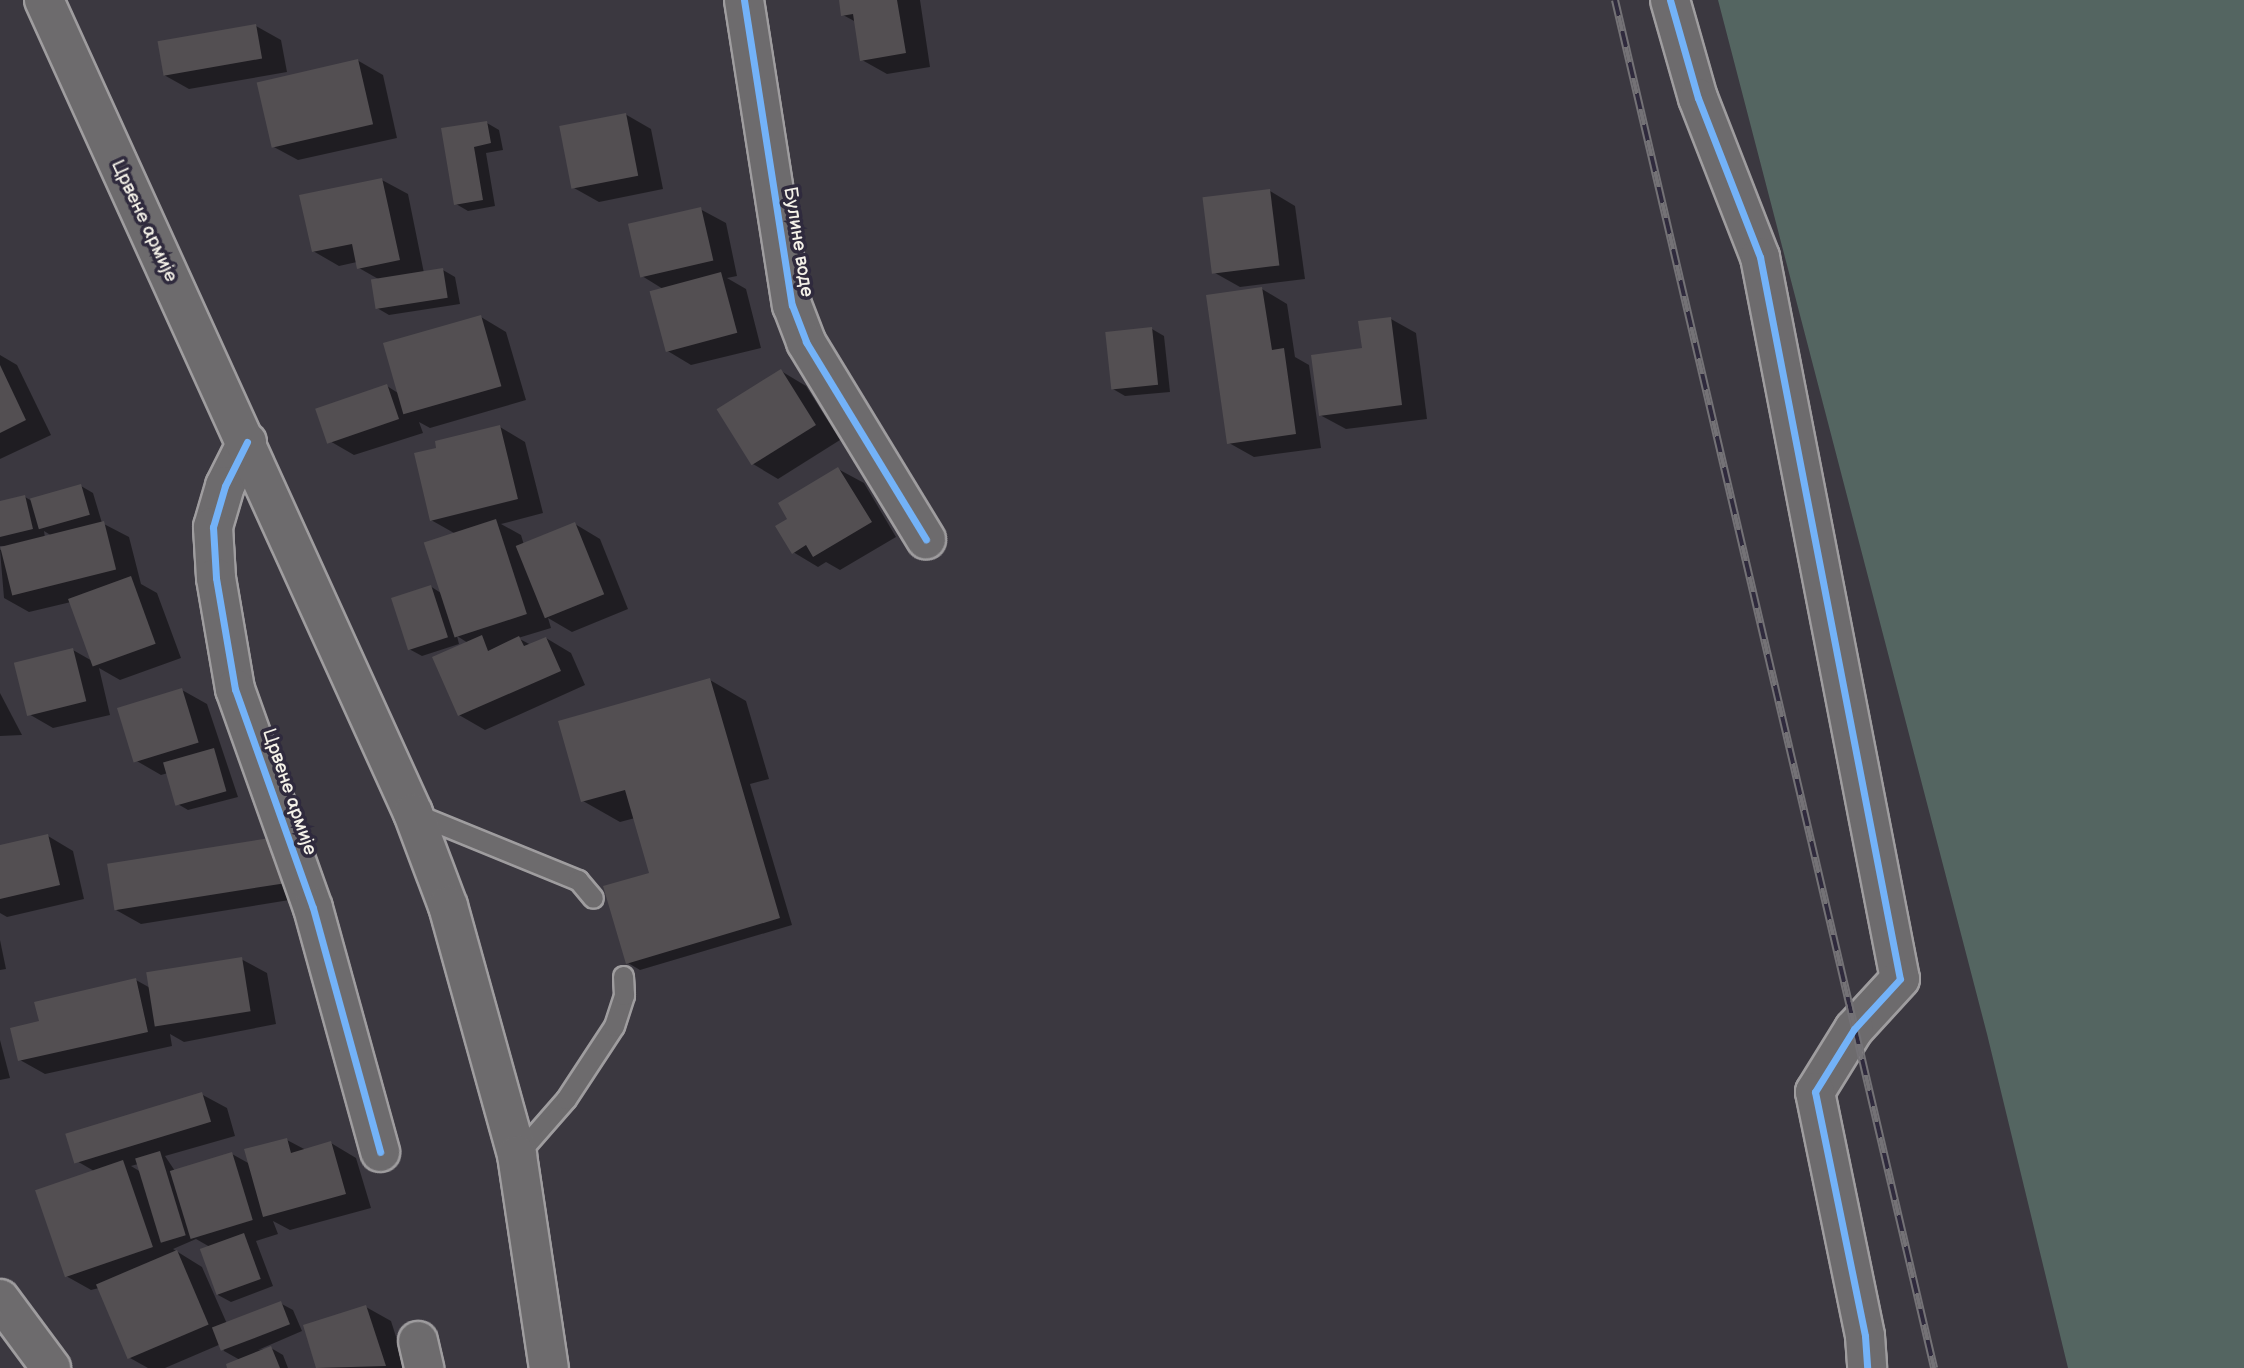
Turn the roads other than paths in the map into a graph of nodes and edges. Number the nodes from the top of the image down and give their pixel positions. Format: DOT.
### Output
graph roads {
  1 [pos="44,0"];
  2 [pos="744,0"];
  3 [pos="1671,0"];
  4 [pos="247,442"];
  5 [pos="926,539"];
  6 [pos="413,813"];
  7 [pos="593,898"];
  8 [pos="623,976"];
  9 [pos="380,1152"];
  10 [pos="517,1155"];
  11 [pos="0,1299"];
  12 [pos="51,1368"];
  13 [pos="549,1368"];
  14 [pos="1867,1368"];
  1 -- 4 [label="street, Црвене армије"];
  2 -- 5 [label="street, Булине воде"];
  3 -- 14 [label="street"];
  4 -- 6 [label="street, Црвене армије"];
  4 -- 9 [label="street, Црвене армије"];
  6 -- 7 [label="lane"];
  6 -- 10 [label="street, Црвене армије"];
  8 -- 10 [label="lane"];
  10 -- 13 [label="street, Црвене армије"];
  11 -- 12 [label="street"];
}
